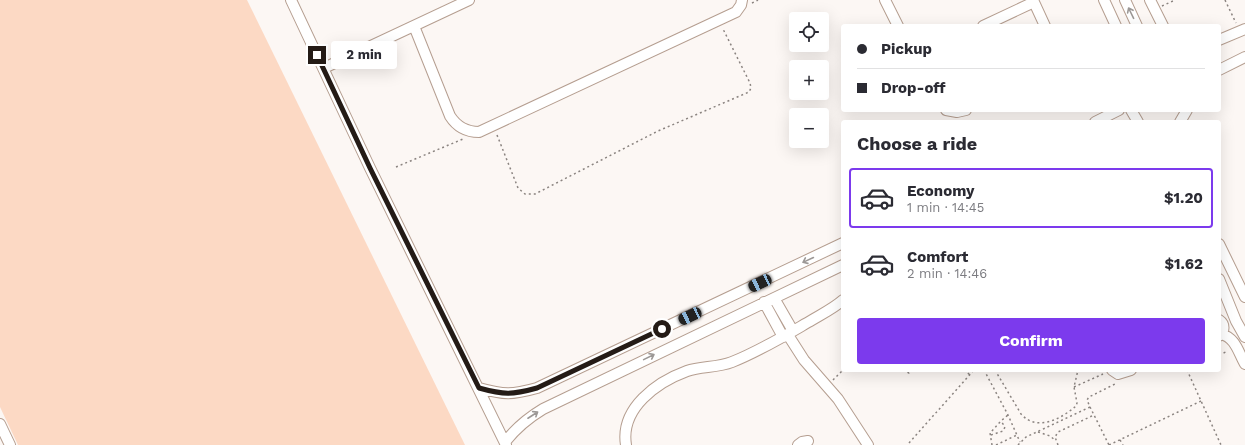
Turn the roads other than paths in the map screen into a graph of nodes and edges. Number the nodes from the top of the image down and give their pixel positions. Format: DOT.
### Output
graph roads {
  1 [pos="291,0"];
  2 [pos="469,0"];
  3 [pos="742,0"];
  4 [pos="885,0"];
  5 [pos="1104,0"];
  6 [pos="1125,0"];
  7 [pos="1034,1"];
  8 [pos="1152,5"];
  9 [pos="897,24"];
  10 [pos="987,24"];
  11 [pos="1044,24"];
  12 [pos="1115,24"];
  13 [pos="1136,24"];
  14 [pos="1162,24"];
  15 [pos="414,26"];
  16 [pos="1243,30"];
  17 [pos="1221,39"];
  18 [pos="1245,57"];
  19 [pos="324,68"];
  20 [pos="1221,69"];
  21 [pos="1115,112"];
  22 [pos="1099,120"];
  23 [pos="841,244"];
  24 [pos="1221,254"];
  25 [pos="841,266"];
  26 [pos="1221,284"];
  27 [pos="774,298"];
  28 [pos="1245,298"];
  29 [pos="841,301"];
  30 [pos="764,302"];
  31 [pos="1231,310"];
  32 [pos="1221,315"];
  33 [pos="1236,321"];
  34 [pos="1221,329"];
  35 [pos="788,334"];
  36 [pos="1245,337"];
  37 [pos="1245,364"];
  38 [pos="1115,372"];
  39 [pos="1125,372"];
  40 [pos="479,388"];
  41 [pos="0,424"];
  42 [pos="808,441"];
  43 [pos="506,443"];
  44 [pos="6,444"];
  45 [pos="626,445"];
  46 [pos="798,445"];
  47 [pos="868,445"];
  1 -- 19 [label="street"];
  2 -- 15 [label="street"];
  3 -- 15 [label="street"];
  4 -- 9 [label="street"];
  5 -- 12 [label="street"];
  13 -- 6 [label="street, one-way"];
  7 -- 10 [label="street"];
  7 -- 11 [label="street"];
  8 -- 14 [label="street"];
  15 -- 19 [label="street"];
  16 -- 17 [label="street"];
  18 -- 20 [label="street"];
  19 -- 40 [label="street"];
  21 -- 22 [label="street"];
  23 -- 40 [label="street, one-way"];
  24 -- 28 [label="street"];
  25 -- 27 [label="street"];
  26 -- 31 [label="street"];
  27 -- 30 [label="street"];
  27 -- 35 [label="street"];
  29 -- 35 [label="street"];
  30 -- 35 [label="street"];
  43 -- 30 [label="street, one-way"];
  31 -- 32 [label="street"];
  31 -- 33 [label="street"];
  33 -- 34 [label="street"];
  33 -- 36 [label="street"];
  34 -- 37 [label="street"];
  35 -- 45 [label="street"];
  35 -- 47 [label="street"];
  38 -- 39 [label="street"];
  40 -- 43 [label="street"];
  41 -- 44 [label="street"];
  42 -- 46 [label="street"];
}
